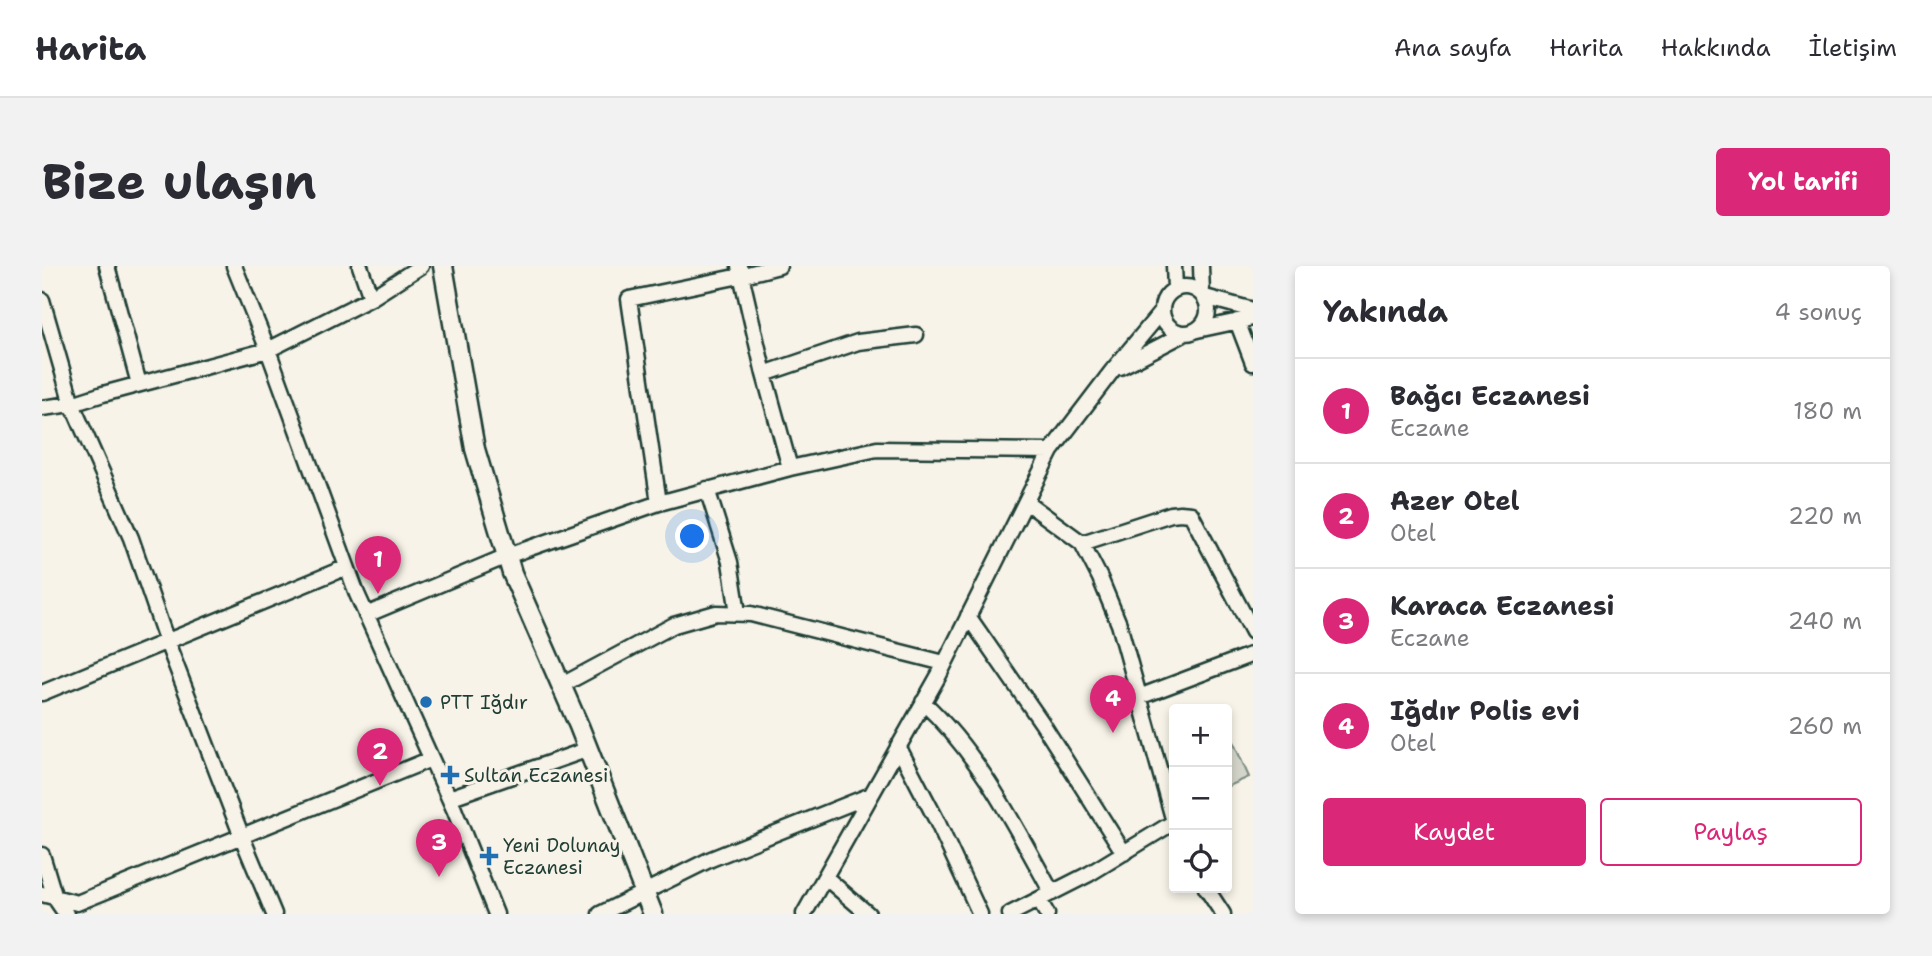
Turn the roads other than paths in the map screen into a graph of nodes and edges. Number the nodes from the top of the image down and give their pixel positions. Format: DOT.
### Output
graph roads {
  1 [pos="107,266"];
  2 [pos="234,266"];
  3 [pos="360,266"];
  4 [pos="421,266"];
  5 [pos="443,266"];
  6 [pos="779,266"];
  7 [pos="1174,266"];
  8 [pos="1201,266"];
  9 [pos="739,271"];
  10 [pos="1175,288"];
  11 [pos="1203,296"];
  12 [pos="371,298"];
  13 [pos="42,300"];
  14 [pos="1162,310"];
  15 [pos="1253,310"];
  16 [pos="1253,318"];
  17 [pos="1237,321"];
  18 [pos="1188,332"];
  19 [pos="916,335"];
  20 [pos="268,350"];
  21 [pos="1253,363"];
  22 [pos="1112,371"];
  23 [pos="764,374"];
  24 [pos="139,384"];
  25 [pos="72,404"];
  26 [pos="42,408"];
  27 [pos="1051,451"];
  28 [pos="790,468"];
  29 [pos="706,489"];
  30 [pos="1026,502"];
  31 [pos="659,503"];
  32 [pos="1082,543"];
  33 [pos="507,556"];
  34 [pos="347,567"];
  35 [pos="738,613"];
  36 [pos="366,615"];
  37 [pos="968,616"];
  38 [pos="1253,632"];
  39 [pos="167,642"];
  40 [pos="1253,653"];
  41 [pos="944,663"];
  42 [pos="562,685"];
  43 [pos="42,693"];
  44 [pos="1139,697"];
  45 [pos="923,702"];
  46 [pos="898,746"];
  47 [pos="589,749"];
  48 [pos="431,759"];
  49 [pos="871,795"];
  50 [pos="449,798"];
  51 [pos="1169,804"];
  52 [pos="1169,825"];
  53 [pos="242,837"];
  54 [pos="1124,853"];
  55 [pos="42,855"];
  56 [pos="825,877"];
  57 [pos="1209,893"];
  58 [pos="643,894"];
  59 [pos="48,896"];
  60 [pos="1046,896"];
  61 [pos="66,914"];
  62 [pos="274,914"];
  63 [pos="496,914"];
  64 [pos="600,914"];
  65 [pos="653,914"];
  66 [pos="804,914"];
  67 [pos="868,914"];
  68 [pos="980,914"];
  69 [pos="1010,914"];
  70 [pos="1047,914"];
  71 [pos="1223,914"];
  1 -- 24 [label="street"];
  2 -- 20 [label="street"];
  3 -- 12 [label="street"];
  4 -- 12 [label="street"];
  5 -- 33 [label="main road"];
  6 -- 9 [label="street"];
  7 -- 10 [label="street"];
  8 -- 11 [label="street"];
  9 -- 23 [label="street"];
  9 -- 31 [label="street"];
  10 -- 11 [label="street"];
  10 -- 14 [label="street"];
  11 -- 15 [label="street"];
  11 -- 18 [label="street"];
  12 -- 20 [label="street"];
  13 -- 25 [label="street"];
  14 -- 18 [label="street"];
  14 -- 22 [label="street"];
  16 -- 17 [label="street"];
  17 -- 18 [label="street"];
  17 -- 21 [label="street"];
  18 -- 22 [label="street"];
  19 -- 23 [label="street"];
  20 -- 24 [label="street"];
  20 -- 34 [label="street"];
  22 -- 27 [label="street"];
  23 -- 28 [label="street"];
  24 -- 25 [label="street"];
  25 -- 26 [label="street"];
  25 -- 39 [label="street"];
  27 -- 28 [label="street"];
  27 -- 30 [label="street"];
  28 -- 29 [label="street"];
  29 -- 31 [label="street"];
  29 -- 35 [label="street"];
  30 -- 32 [label="street"];
  30 -- 37 [label="street"];
  31 -- 33 [label="street"];
  32 -- 38 [label="street"];
  32 -- 44 [label="street"];
  33 -- 36 [label="street"];
  33 -- 42 [label="main road"];
  34 -- 36 [label="street"];
  34 -- 39 [label="street"];
  35 -- 41 [label="street"];
  35 -- 42 [label="street"];
  36 -- 48 [label="street"];
  37 -- 41 [label="street"];
  37 -- 54 [label="street"];
  39 -- 43 [label="street"];
  39 -- 53 [label="street"];
  40 -- 44 [label="street"];
  41 -- 45 [label="street"];
  42 -- 47 [label="main road"];
  44 -- 51 [label="street"];
  45 -- 46 [label="street"];
  45 -- 60 [label="street"];
  46 -- 49 [label="street"];
  46 -- 68 [label="street"];
  47 -- 50 [label="street"];
  47 -- 58 [label="main road"];
  48 -- 50 [label="street"];
  48 -- 53 [label="street"];
  49 -- 56 [label="street"];
  49 -- 58 [label="street"];
  50 -- 63 [label="street"];
  52 -- 54 [label="street"];
  53 -- 59 [label="street"];
  53 -- 62 [label="street"];
  54 -- 60 [label="street"];
  55 -- 59 [label="street"];
  56 -- 66 [label="street"];
  56 -- 67 [label="street"];
  57 -- 71 [label="street"];
  58 -- 64 [label="street"];
  58 -- 65 [label="main road"];
  59 -- 61 [label="street"];
  60 -- 69 [label="street"];
  60 -- 70 [label="street"];
}
